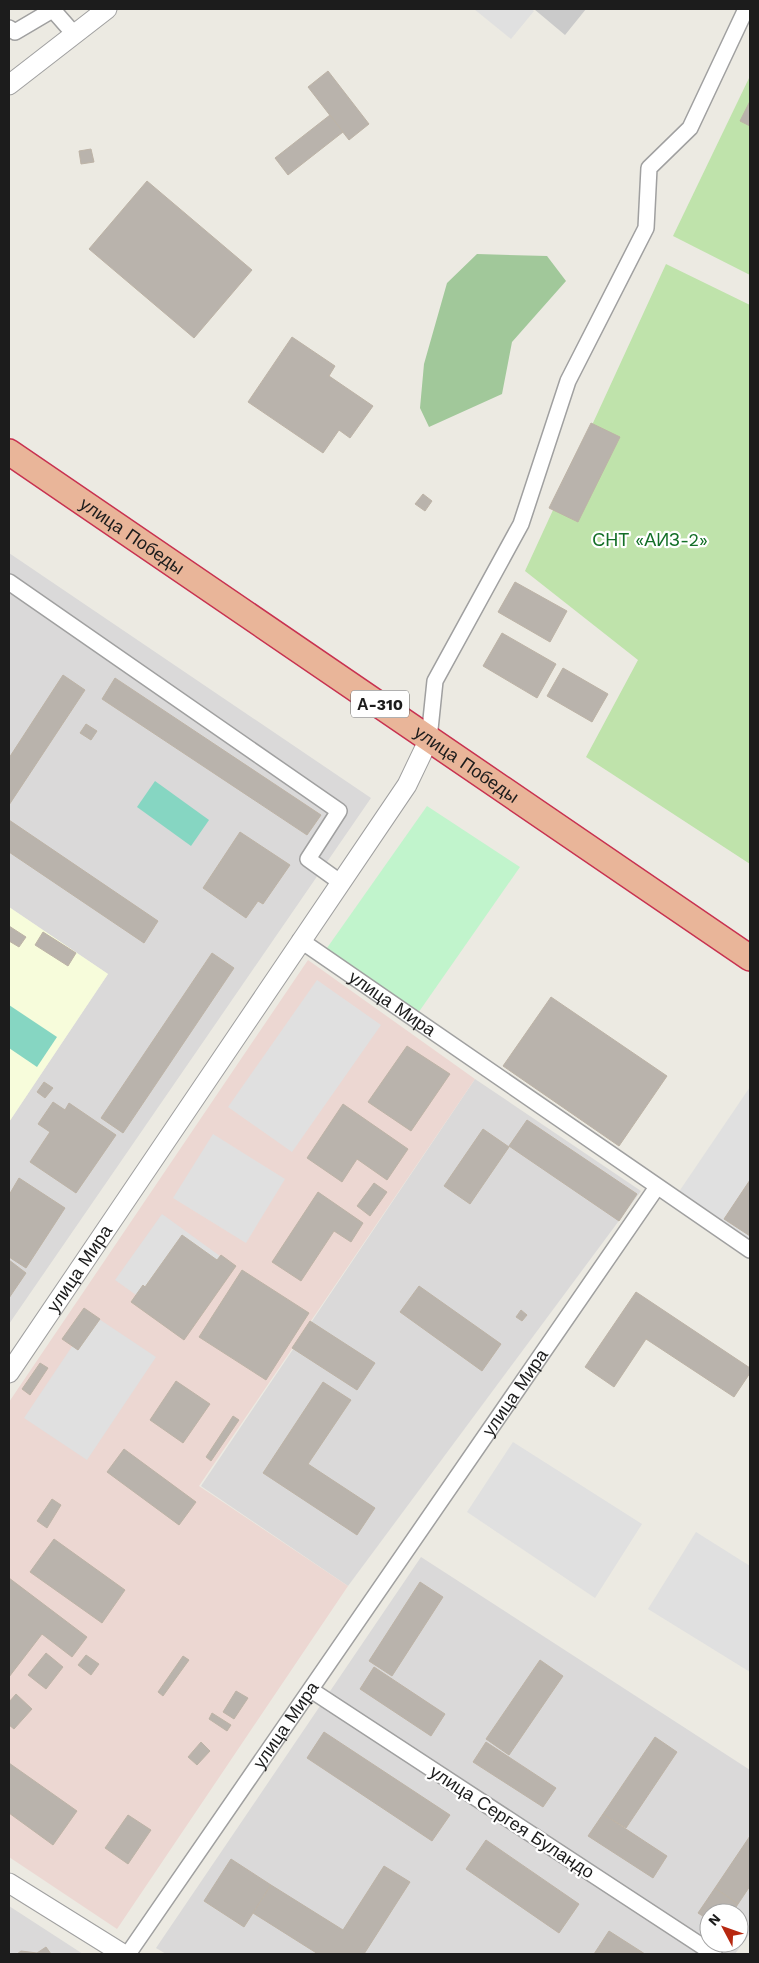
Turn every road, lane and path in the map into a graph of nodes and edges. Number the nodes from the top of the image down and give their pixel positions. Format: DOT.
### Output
graph roads {
  1 [pos="54,9"];
  2 [pos="107,9"];
  3 [pos="746,9"];
  4 [pos="12,30"];
  5 [pos="75,35"];
  6 [pos="9,85"];
  7 [pos="9,452"];
  8 [pos="9,582"];
  9 [pos="428,739"];
  10 [pos="340,882"];
  11 [pos="300,940"];
  12 [pos="750,958"];
  13 [pos="657,1187"];
  14 [pos="750,1250"];
  15 [pos="9,1373"];
  16 [pos="311,1690"];
  17 [pos="9,1883"];
  18 [pos="123,1954"];
  19 [pos="128,1954"];
  20 [pos="714,1954"];
  1 -- 4 [label="street"];
  1 -- 5 [label="street"];
  2 -- 5 [label="street"];
  3 -- 9 [label="street"];
  5 -- 6 [label="street"];
  7 -- 9 [label="highway, улица Победы / А-310"];
  8 -- 10 [label="street"];
  9 -- 10 [label="street, улица Мира"];
  9 -- 12 [label="highway, улица Победы / А-310"];
  10 -- 11 [label="street, улица Мира"];
  11 -- 13 [label="street, улица Мира"];
  11 -- 15 [label="street, улица Мира"];
  13 -- 14 [label="street"];
  13 -- 16 [label="street, улица Мира"];
  16 -- 19 [label="street, улица Мира"];
  16 -- 20 [label="street, улица Сергея Буландо"];
  17 -- 18 [label="street"];
}
